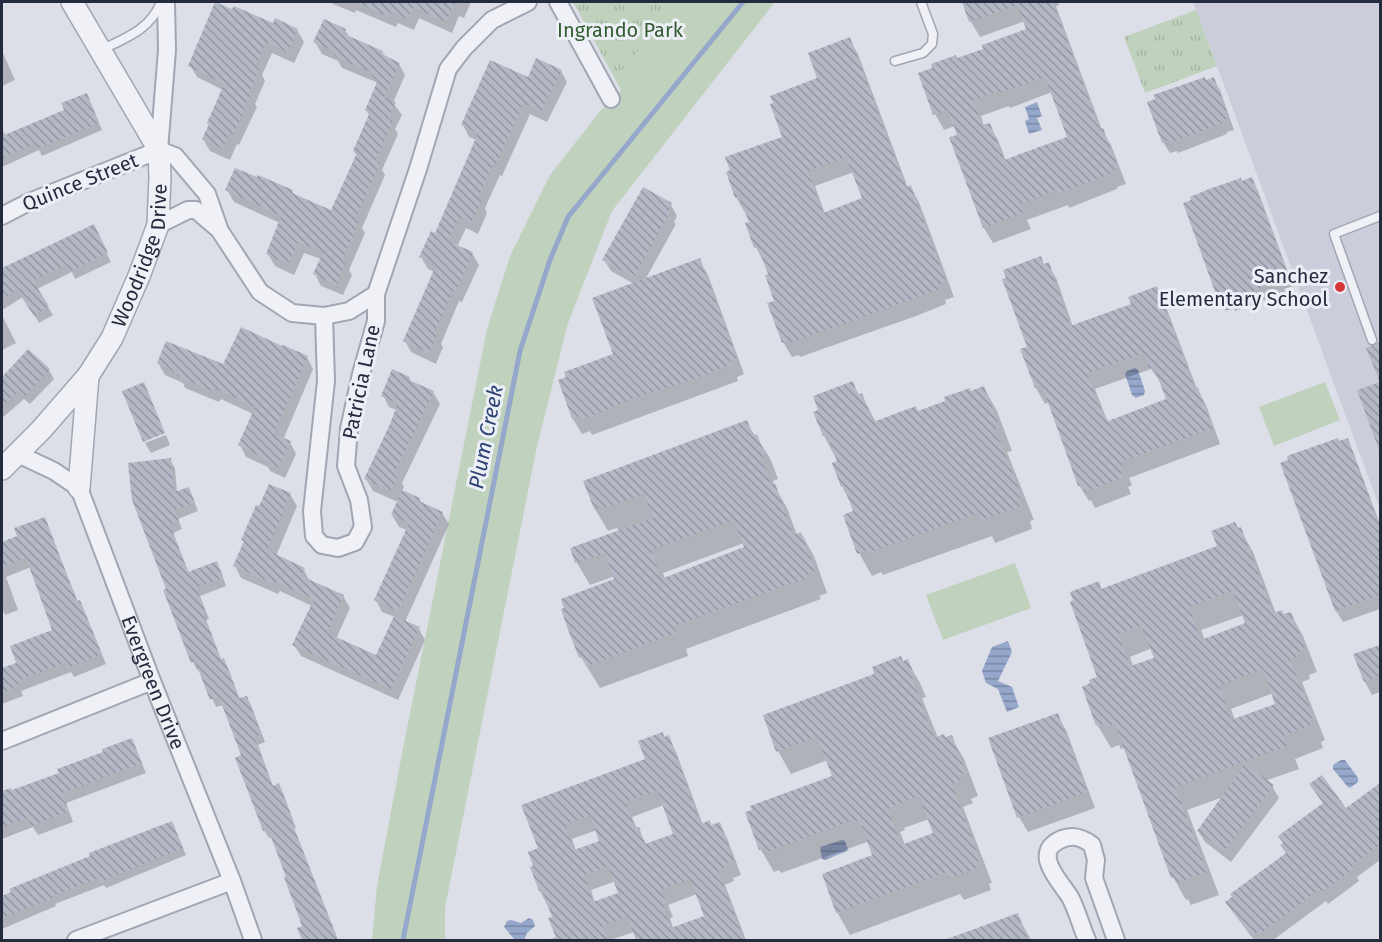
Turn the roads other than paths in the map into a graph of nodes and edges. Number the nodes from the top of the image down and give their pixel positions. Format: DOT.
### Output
graph roads {
  1 [pos="72,2"];
  2 [pos="162,2"];
  3 [pos="166,2"];
  4 [pos="528,2"];
  5 [pos="558,2"];
  6 [pos="921,2"];
  7 [pos="101,50"];
  8 [pos="895,61"];
  9 [pos="611,99"];
  10 [pos="159,150"];
  11 [pos="2,216"];
  12 [pos="1380,216"];
  13 [pos="158,225"];
  14 [pos="220,231"];
  15 [pos="376,294"];
  16 [pos="324,316"];
  17 [pos="1372,340"];
  18 [pos="88,376"];
  19 [pos="18,454"];
  20 [pos="2,469"];
  21 [pos="80,488"];
  22 [pos="152,681"];
  23 [pos="2,741"];
  24 [pos="232,881"];
  25 [pos="76,940"];
  26 [pos="253,940"];
  27 [pos="1086,940"];
  28 [pos="1116,940"];
  1 -- 7 [label="street"];
  2 -- 7 [label="lane"];
  3 -- 10 [label="street, Woodridge Drive"];
  4 -- 15 [label="street, Patricia Lane"];
  5 -- 9 [label="street"];
  6 -- 8 [label="lane"];
  7 -- 10 [label="street"];
  10 -- 11 [label="street, Quince Street"];
  10 -- 13 [label="street, Woodridge Drive"];
  10 -- 14 [label="street"];
  12 -- 17 [label="lane"];
  13 -- 14 [label="street"];
  13 -- 18 [label="street, Woodridge Drive"];
  14 -- 16 [label="street"];
  15 -- 16 [label="street"];
  15 -- 16 [label="street, Patricia Lane"];
  18 -- 19 [label="street, Woodridge Drive"];
  18 -- 21 [label="street"];
  19 -- 20 [label="street, Woodridge Drive"];
  19 -- 21 [label="street"];
  21 -- 22 [label="street, Evergreen Drive"];
  22 -- 23 [label="street"];
  22 -- 24 [label="street, Evergreen Drive"];
  24 -- 25 [label="street"];
  24 -- 26 [label="street, Evergreen Drive"];
  27 -- 28 [label="street"];
}
